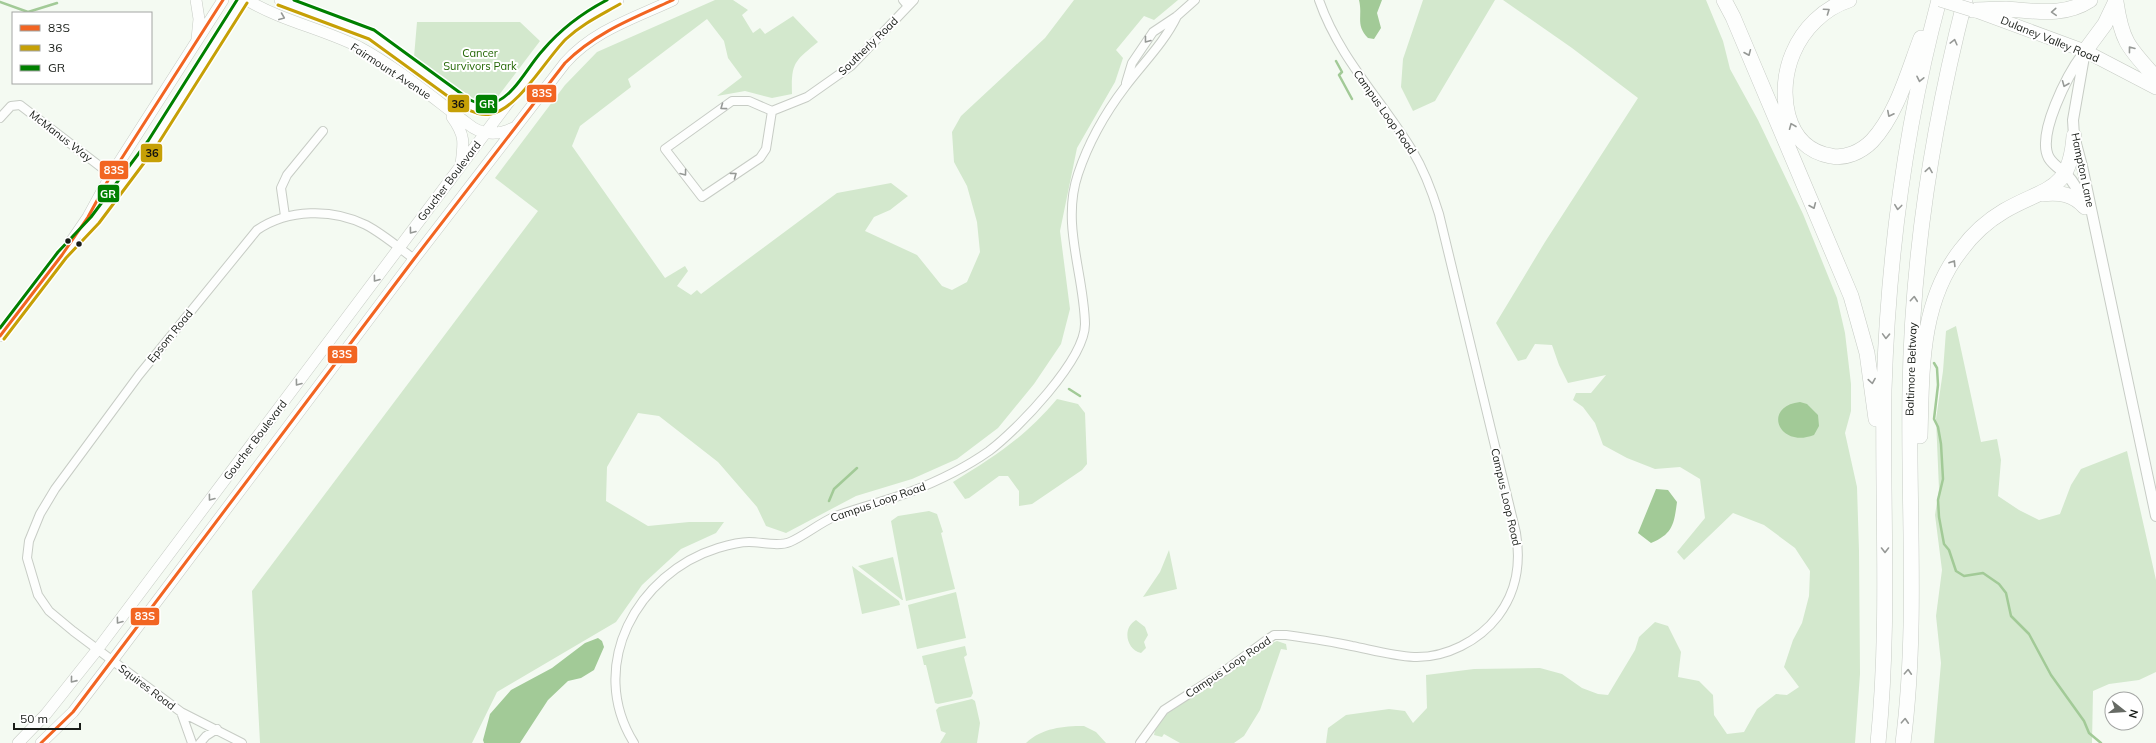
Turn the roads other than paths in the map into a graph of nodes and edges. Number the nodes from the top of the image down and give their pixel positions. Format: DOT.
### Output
graph roads {
  1 [pos="196,0"];
  2 [pos="223,0"];
  3 [pos="242,0"];
  4 [pos="247,0"];
  5 [pos="280,0"];
  6 [pos="618,0"];
  7 [pos="674,0"];
  8 [pos="1195,0"];
  9 [pos="1319,0"];
  10 [pos="1724,0"];
  11 [pos="1729,0"];
  12 [pos="1849,0"];
  13 [pos="1939,0"];
  14 [pos="2090,0"];
  15 [pos="2116,1"];
  16 [pos="908,2"];
  17 [pos="1969,5"];
  18 [pos="2002,14"];
  19 [pos="1177,16"];
  20 [pos="1733,17"];
  21 [pos="196,43"];
  22 [pos="2085,51"];
  23 [pos="2156,78"];
  24 [pos="1126,86"];
  25 [pos="2156,88"];
  26 [pos="515,94"];
  27 [pos="443,106"];
  28 [pos="772,111"];
  29 [pos="0,118"];
  30 [pos="514,128"];
  31 [pos="322,131"];
  32 [pos="486,133"];
  33 [pos="2074,136"];
  34 [pos="460,166"];
  35 [pos="2065,173"];
  36 [pos="111,175"];
  37 [pos="123,184"];
  38 [pos="2042,194"];
  39 [pos="2086,207"];
  40 [pos="284,216"];
  41 [pos="2097,237"];
  42 [pos="399,248"];
  43 [pos="62,255"];
  44 [pos="414,259"];
  45 [pos="0,336"];
  46 [pos="2156,516"];
  47 [pos="1885,529"];
  48 [pos="27,558"];
  49 [pos="1910,646"];
  50 [pos="97,650"];
  51 [pos="112,661"];
  52 [pos="180,712"];
  53 [pos="216,729"];
  54 [pos="18,743"];
  55 [pos="41,743"];
  56 [pos="192,743"];
  57 [pos="200,743"];
  58 [pos="242,743"];
  59 [pos="634,743"];
  60 [pos="1140,743"];
  61 [pos="1878,743"];
  62 [pos="1904,743"];
  1 -- 21 [label="main road"];
  2 -- 21 [label="main road"];
  3 -- 37 [label="main road"];
  4 -- 27 [label="main road, Fairmount Avenue, one-way"];
  5 -- 26 [label="main road, Fairmount Avenue"];
  6 -- 26 [label="main road, Fairmount Avenue"];
  7 -- 30 [label="main road"];
  8 -- 19 [label="street, Campus Loop Road"];
  9 -- 60 [label="street, Campus Loop Road"];
  10 -- 20 [label="highway"];
  11 -- 20 [label="highway"];
  13 -- 12 [label="highway, one-way"];
  13 -- 17 [label="main road, bridge"];
  13 -- 47 [label="highway, one-way"];
  14 -- 18 [label="highway, one-way"];
  15 -- 22 [label="highway"];
  23 -- 15 [label="highway, one-way"];
  16 -- 28 [label="street, Southerly Road"];
  17 -- 18 [label="highway"];
  49 -- 17 [label="highway, Baltimore Beltway, one-way"];
  18 -- 22 [label="main road, Dulaney Valley Road"];
  19 -- 24 [label="street, Campus Loop Road"];
  19 -- 24 [label="street, Campus Loop Road, one-way"];
  20 -- 47 [label="highway, one-way"];
  21 -- 36 [label="main road"];
  22 -- 25 [label="main road, Dulaney Valley Road"];
  22 -- 33 [label="street, Hampton Lane"];
  22 -- 35 [label="street, Hampton Lane, one-way"];
  24 -- 59 [label="street, Campus Loop Road"];
  26 -- 32 [label="main road, Fairmount Avenue"];
  27 -- 32 [label="main road, Fairmount Avenue"];
  27 -- 34 [label="main road"];
  28 -- 28 [label="street, one-way"];
  29 -- 36 [label="street, McManus Way"];
  30 -- 32 [label="main road, Fairmount Avenue"];
  30 -- 44 [label="main road, Goucher Boulevard"];
  31 -- 40 [label="street"];
  32 -- 34 [label="main road, Goucher Boulevard"];
  33 -- 35 [label="highway"];
  33 -- 41 [label="street, Hampton Lane"];
  34 -- 42 [label="main road, Goucher Boulevard, one-way"];
  35 -- 38 [label="highway"];
  35 -- 39 [label="street, Hampton Lane"];
  36 -- 37 [label="street, McManus Way"];
  36 -- 43 [label="main road"];
  37 -- 43 [label="main road"];
  38 -- 39 [label="highway"];
  49 -- 38 [label="highway, one-way"];
  39 -- 41 [label="street, Hampton Lane"];
  40 -- 42 [label="street"];
  40 -- 48 [label="street, Epsom Road"];
  41 -- 46 [label="street, Hampton Lane"];
  42 -- 44 [label="street"];
  42 -- 50 [label="main road, Goucher Boulevard, one-way"];
  43 -- 45 [label="main road"];
  44 -- 51 [label="main road, Goucher Boulevard"];
  47 -- 61 [label="highway, one-way"];
  48 -- 50 [label="street, Squires Road"];
  62 -- 49 [label="highway, Baltimore Beltway, one-way"];
  50 -- 51 [label="street, Squires Road"];
  50 -- 54 [label="main road, Goucher Boulevard, one-way"];
  51 -- 52 [label="street, Squires Road"];
  51 -- 55 [label="main road, Goucher Boulevard"];
  52 -- 53 [label="street, Squires Road"];
  52 -- 56 [label="street"];
  53 -- 57 [label="street"];
  53 -- 58 [label="street, Squires Road"];
}
